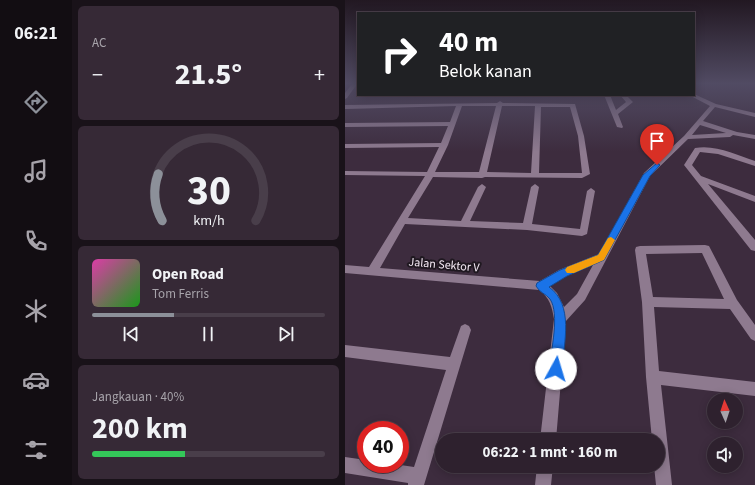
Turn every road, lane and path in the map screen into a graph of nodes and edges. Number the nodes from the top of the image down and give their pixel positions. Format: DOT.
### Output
graph roads {
  1 [pos="345,107"];
  2 [pos="359,107"];
  3 [pos="458,107"];
  4 [pos="499,107"];
  5 [pos="538,107"];
  6 [pos="574,107"];
  7 [pos="612,107"];
  8 [pos="624,107"];
  9 [pos="713,107"];
  10 [pos="721,107"];
  11 [pos="615,114"];
  12 [pos="755,115"];
  13 [pos="699,122"];
  14 [pos="452,124"];
  15 [pos="345,125"];
  16 [pos="620,127"];
  17 [pos="736,134"];
  18 [pos="755,136"];
  19 [pos="686,137"];
  20 [pos="444,145"];
  21 [pos="345,146"];
  22 [pos="755,164"];
  23 [pos="345,173"];
  24 [pos="430,174"];
  25 [pos="482,176"];
  26 [pos="535,176"];
  27 [pos="699,178"];
  28 [pos="482,187"];
  29 [pos="535,187"];
  30 [pos="591,191"];
  31 [pos="755,199"];
  32 [pos="403,221"];
  33 [pos="464,224"];
  34 [pos="527,227"];
  35 [pos="743,233"];
  36 [pos="755,233"];
  37 [pos="755,247"];
  38 [pos="601,258"];
  39 [pos="345,269"];
  40 [pos="372,271"];
  41 [pos="541,286"];
  42 [pos="648,302"];
  43 [pos="733,304"];
  44 [pos="560,319"];
  45 [pos="465,330"];
  46 [pos="755,335"];
  47 [pos="345,351"];
  48 [pos="455,364"];
  49 [pos="653,377"];
  50 [pos="755,389"];
  51 [pos="549,433"];
  52 [pos="345,465"];
  53 [pos="544,473"];
  54 [pos="418,480"];
  55 [pos="543,485"];
  56 [pos="664,485"];
  1 -- 2 [label="street"];
  3 -- 14 [label="street"];
  4 -- 25 [label="street"];
  5 -- 26 [label="street"];
  6 -- 26 [label="street"];
  7 -- 11 [label="street"];
  8 -- 11 [label="street"];
  9 -- 13 [label="street"];
  10 -- 12 [label="street"];
  11 -- 16 [label="street"];
  13 -- 17 [label="street"];
  13 -- 19 [label="street"];
  14 -- 15 [label="street"];
  14 -- 20 [label="street"];
  17 -- 18 [label="street"];
  17 -- 19 [label="street"];
  19 -- 38 [label="street"];
  20 -- 21 [label="street"];
  20 -- 24 [label="street"];
  22 -- 27 [label="street"];
  23 -- 24 [label="street"];
  24 -- 25 [label="street"];
  24 -- 32 [label="street"];
  25 -- 26 [label="street"];
  27 -- 31 [label="street"];
  27 -- 35 [label="street"];
  28 -- 33 [label="street"];
  29 -- 34 [label="street"];
  30 -- 34 [label="street"];
  32 -- 33 [label="street"];
  32 -- 40 [label="street"];
  33 -- 34 [label="street"];
  35 -- 36 [label="street"];
  35 -- 37 [label="street"];
  38 -- 41 [label="street"];
  38 -- 44 [label="street"];
  39 -- 40 [label="street, Jalan Sektor V"];
  40 -- 41 [label="street, Jalan Sektor V"];
  41 -- 44 [label="street"];
  42 -- 43 [label="street"];
  42 -- 43 [label="street"];
  42 -- 49 [label="street"];
  43 -- 46 [label="street"];
  44 -- 51 [label="street"];
  45 -- 48 [label="street"];
  47 -- 48 [label="street"];
  48 -- 54 [label="street"];
  49 -- 50 [label="street"];
  49 -- 56 [label="street"];
  52 -- 54 [label="street"];
  53 -- 55 [label="street"];
}
